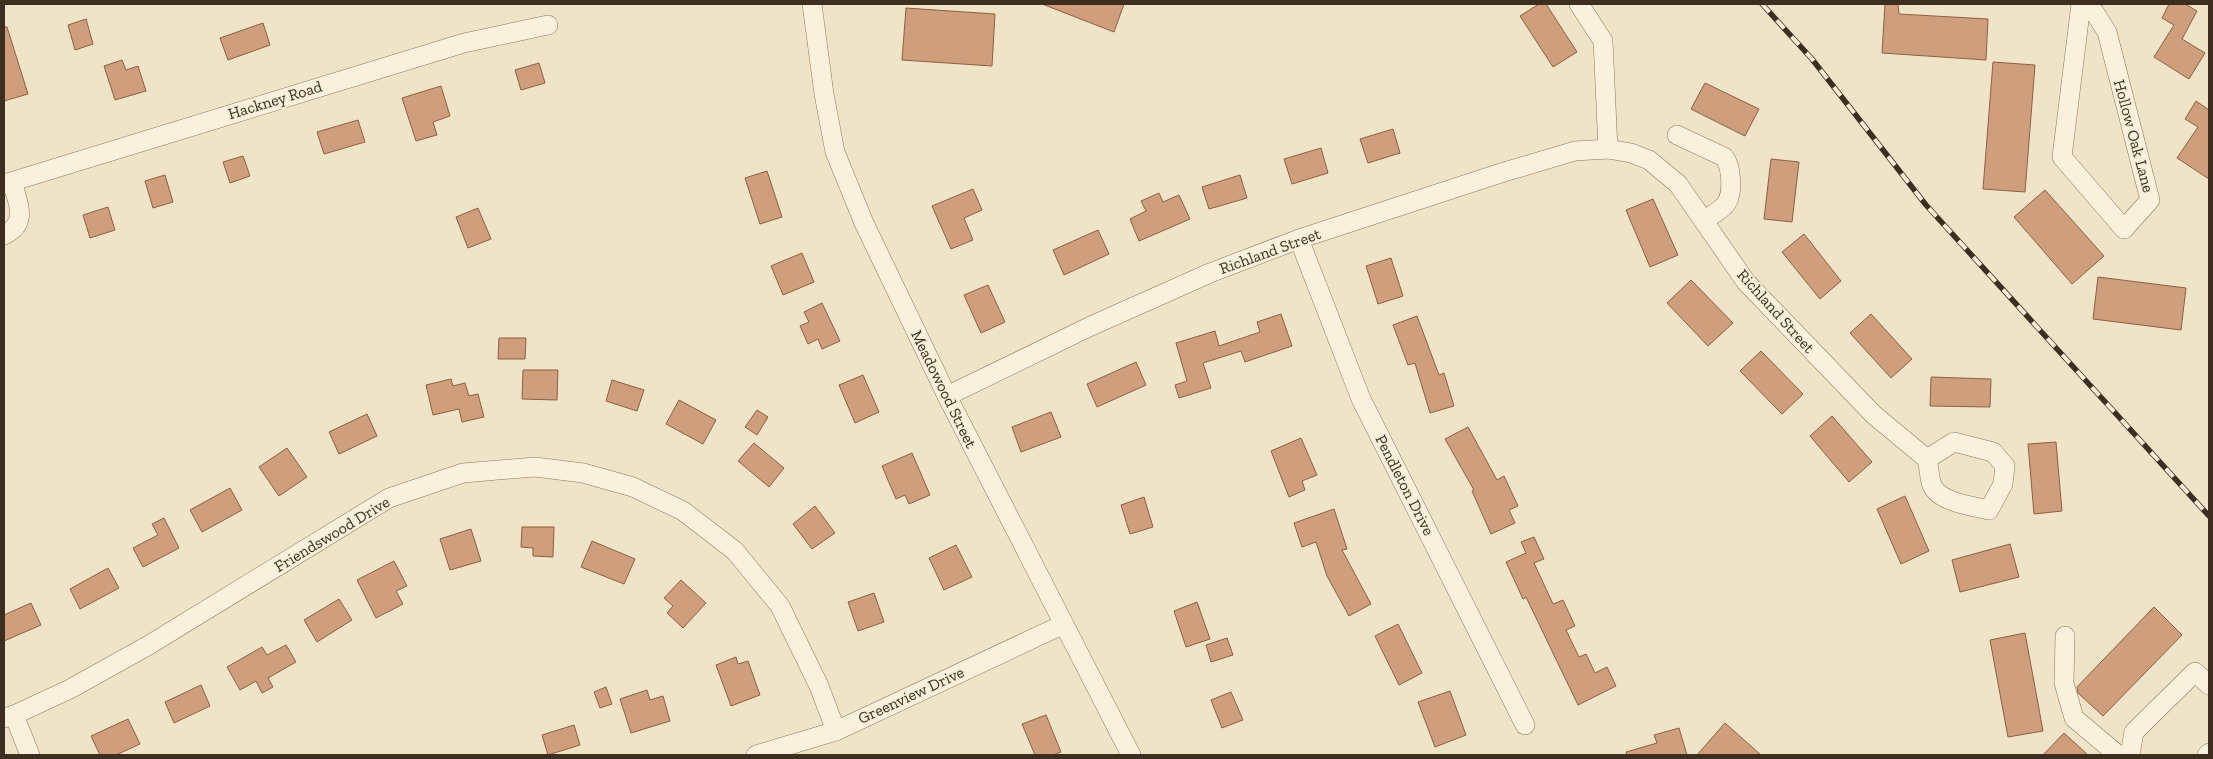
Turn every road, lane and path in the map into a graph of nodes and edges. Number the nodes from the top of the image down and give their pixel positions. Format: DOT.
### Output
graph roads {
  1 [pos="812,4"];
  2 [pos="1579,4"];
  3 [pos="2081,4"];
  4 [pos="548,25"];
  5 [pos="1676,135"];
  6 [pos="1608,149"];
  7 [pos="8,183"];
  8 [pos="1704,221"];
  9 [pos="4,235"];
  10 [pos="1299,239"];
  11 [pos="947,396"];
  12 [pos="1927,459"];
  13 [pos="1062,625"];
  14 [pos="2065,636"];
  15 [pos="2209,685"];
  16 [pos="9,717"];
  17 [pos="1525,725"];
  18 [pos="836,730"];
  19 [pos="30,755"];
  20 [pos="756,755"];
  21 [pos="1131,755"];
  22 [pos="2118,755"];
  23 [pos="2130,755"];
  1 -- 11 [label="street, Meadowood Street"];
  2 -- 6 [label="street"];
  3 -- 3 [label="street, Hollow Oak Lane"];
  4 -- 7 [label="street, Hackney Road"];
  5 -- 8 [label="street"];
  6 -- 8 [label="street, Richland Street"];
  6 -- 10 [label="street, Richland Street"];
  7 -- 9 [label="street"];
  8 -- 12 [label="street, Richland Street"];
  10 -- 11 [label="street, Richland Street"];
  10 -- 17 [label="street, Pendleton Drive"];
  11 -- 13 [label="street, Meadowood Street"];
  13 -- 18 [label="street, Greenview Drive"];
  13 -- 21 [label="street, Meadowood Street"];
  14 -- 22 [label="street"];
  15 -- 23 [label="street"];
  16 -- 18 [label="street, Friendswood Drive"];
  16 -- 19 [label="street"];
  18 -- 20 [label="street, Greenview Drive"];
}
